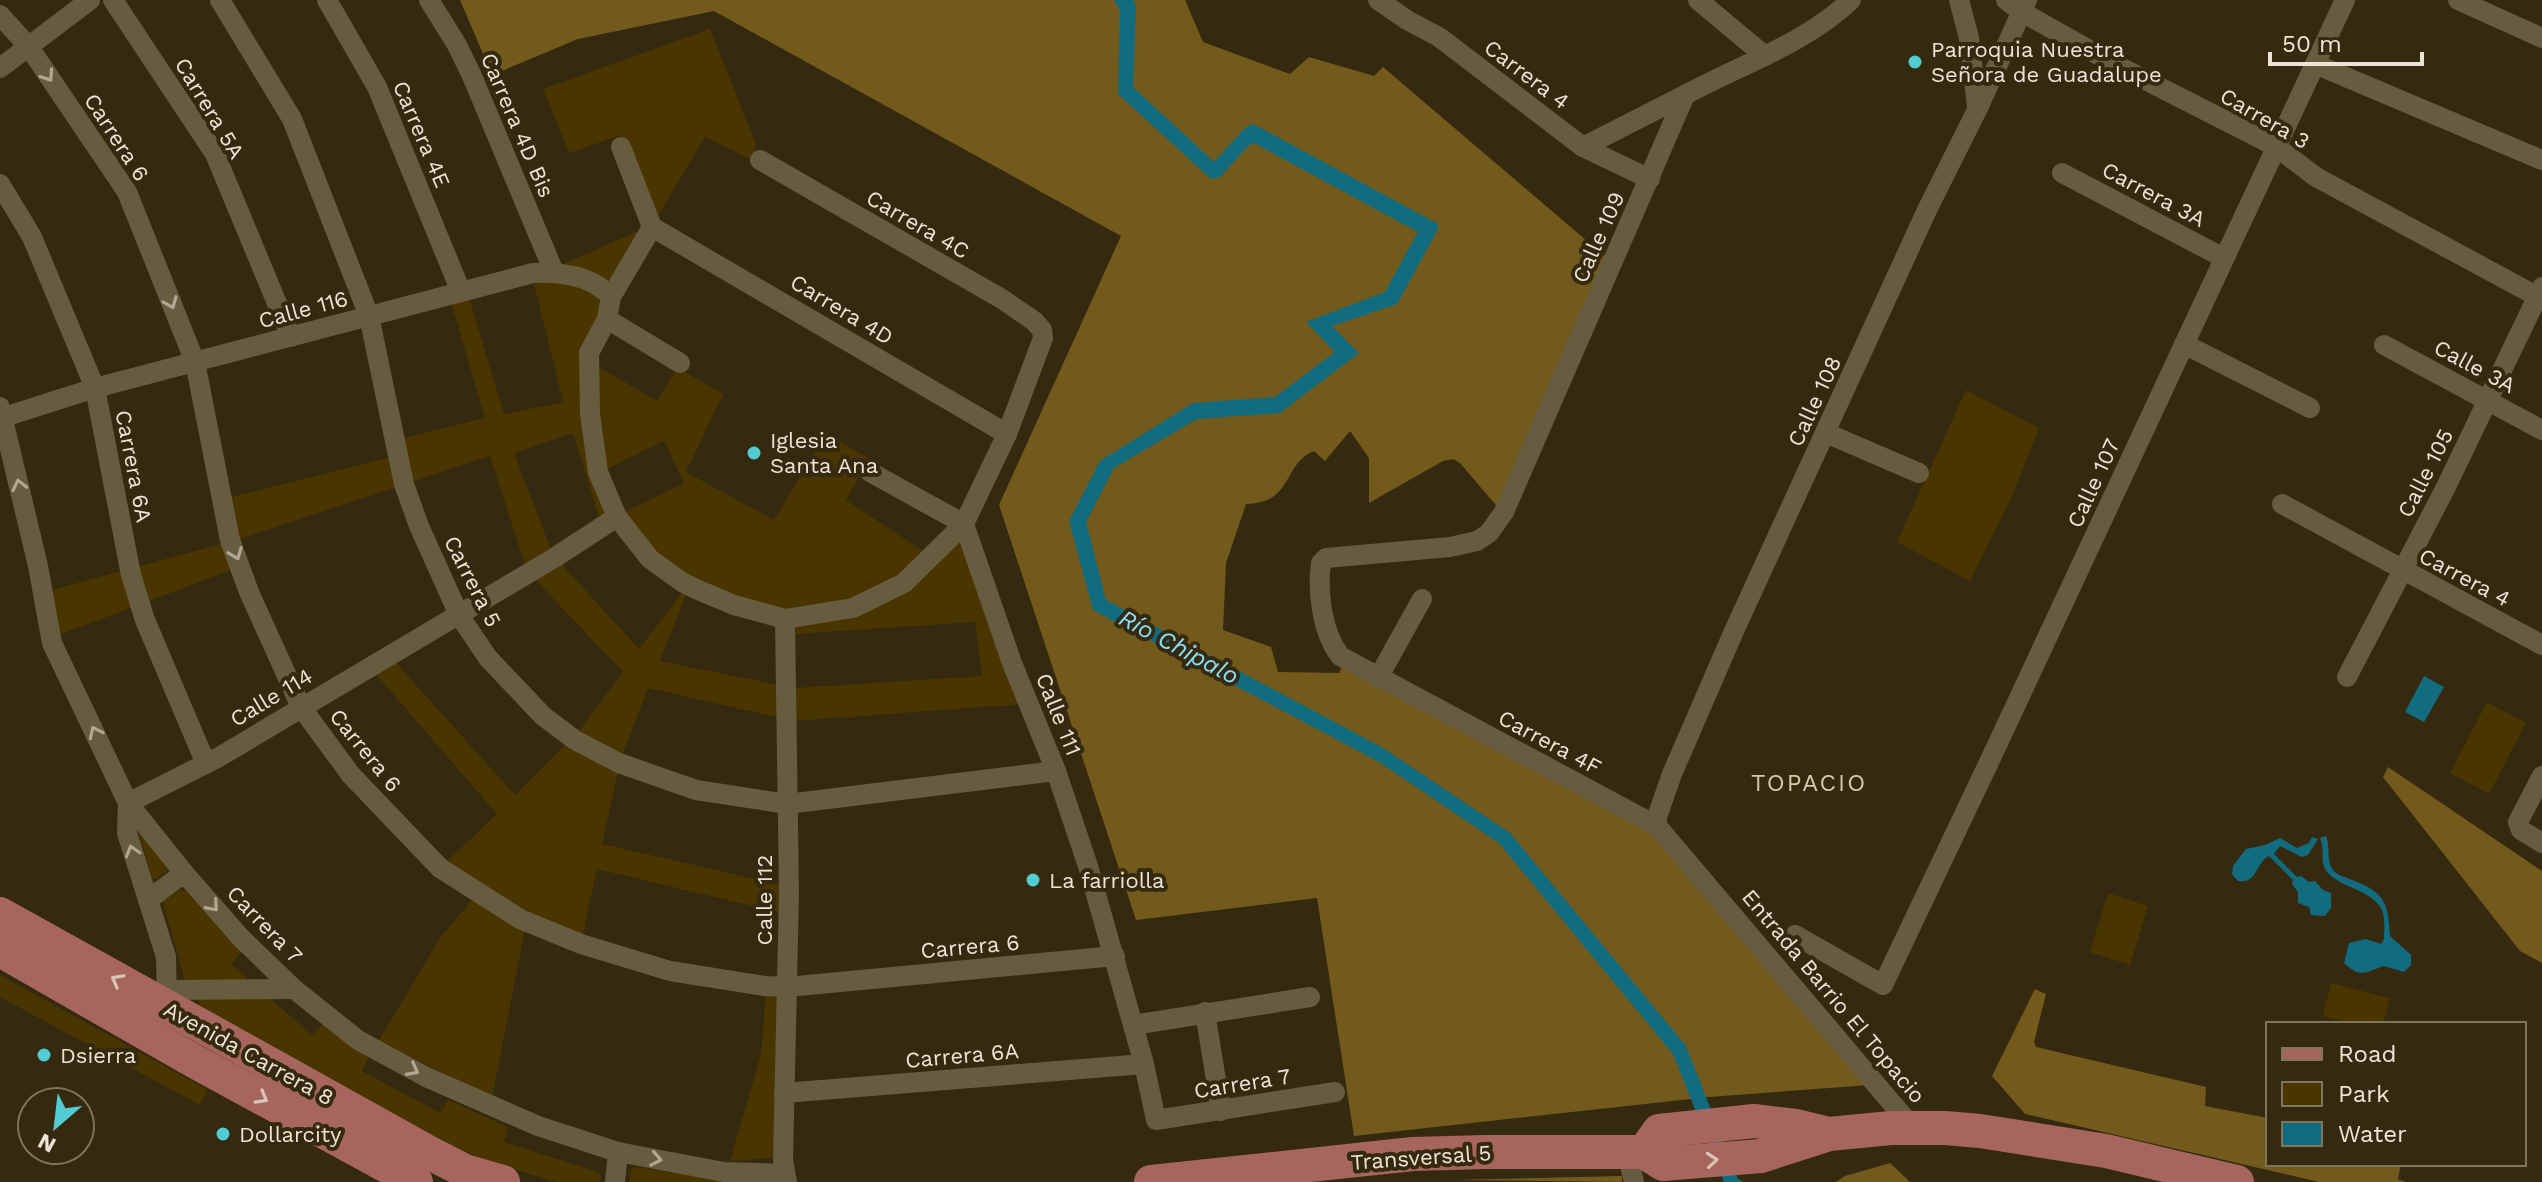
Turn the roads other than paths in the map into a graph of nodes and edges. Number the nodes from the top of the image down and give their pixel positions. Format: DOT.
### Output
graph roads {
  1 [pos="90,0"];
  2 [pos="113,0"];
  3 [pos="220,0"];
  4 [pos="327,0"];
  5 [pos="429,0"];
  6 [pos="1378,0"];
  7 [pos="1698,0"];
  8 [pos="1959,0"];
  9 [pos="2345,0"];
  10 [pos="2458,0"];
  11 [pos="1844,2"];
  12 [pos="2018,4"];
  13 [pos="0,15"];
  14 [pos="2542,38"];
  15 [pos="29,47"];
  16 [pos="1765,56"];
  17 [pos="2315,64"];
  18 [pos="0,68"];
  19 [pos="1678,102"];
  20 [pos="1978,108"];
  21 [pos="2275,146"];
  22 [pos="621,147"];
  23 [pos="1583,147"];
  24 [pos="760,160"];
  25 [pos="2542,160"];
  26 [pos="2062,173"];
  27 [pos="1650,179"];
  28 [pos="0,184"];
  29 [pos="652,227"];
  30 [pos="2224,258"];
  31 [pos="554,272"];
  32 [pos="461,292"];
  33 [pos="2541,295"];
  34 [pos="611,297"];
  35 [pos="369,316"];
  36 [pos="607,319"];
  37 [pos="291,337"];
  38 [pos="2384,345"];
  39 [pos="2192,347"];
  40 [pos="195,362"];
  41 [pos="680,363"];
  42 [pos="95,388"];
  43 [pos="2488,401"];
  44 [pos="2310,408"];
  45 [pos="2,412"];
  46 [pos="2542,430"];
  47 [pos="1826,433"];
  48 [pos="1007,434"];
  49 [pos="870,472"];
  50 [pos="1919,473"];
  51 [pos="2282,504"];
  52 [pos="617,517"];
  53 [pos="964,524"];
  54 [pos="2403,570"];
  55 [pos="1422,599"];
  56 [pos="459,615"];
  57 [pos="785,619"];
  58 [pos="2542,645"];
  59 [pos="1340,656"];
  60 [pos="2347,677"];
  61 [pos="1378,678"];
  62 [pos="301,707"];
  63 [pos="206,764"];
  64 [pos="1056,771"];
  65 [pos="2542,776"];
  66 [pos="128,803"];
  67 [pos="787,804"];
  68 [pos="1657,826"];
  69 [pos="2542,843"];
  70 [pos="184,873"];
  71 [pos="1717,896"];
  72 [pos="148,900"];
  73 [pos="0,914"];
  74 [pos="1795,935"];
  75 [pos="0,950"];
  76 [pos="1115,956"];
  77 [pos="787,987"];
  78 [pos="294,989"];
  79 [pos="1310,997"];
  80 [pos="167,999"];
  81 [pos="1205,1012"];
  82 [pos="1133,1025"];
  83 [pos="1144,1064"];
  84 [pos="1335,1092"];
  85 [pos="784,1093"];
  86 [pos="1221,1111"];
  87 [pos="1156,1120"];
  88 [pos="1913,1128"];
  89 [pos="1829,1134"];
  90 [pos="618,1152"];
  91 [pos="1645,1156"];
  92 [pos="786,1178"];
  93 [pos="416,1182"];
  94 [pos="503,1182"];
  95 [pos="615,1182"];
  96 [pos="1151,1182"];
  97 [pos="2237,1182"];
  1 -- 15 [label="street"];
  2 -- 37 [label="street, Carrera 5A"];
  3 -- 35 [label="street, Carrera 5"];
  4 -- 32 [label="street, Carrera 4E"];
  5 -- 31 [label="street, Carrera 4D Bis"];
  6 -- 23 [label="street, Carrera 4"];
  7 -- 16 [label="street"];
  8 -- 20 [label="street"];
  9 -- 17 [label="street, Calle 107"];
  10 -- 14 [label="street"];
  11 -- 16 [label="street"];
  12 -- 20 [label="street, Calle 108"];
  12 -- 21 [label="street, Carrera 3"];
  13 -- 15 [label="street, Carrera 6"];
  15 -- 18 [label="street"];
  15 -- 40 [label="street, Carrera 6, one-way"];
  16 -- 19 [label="street"];
  17 -- 21 [label="street, Calle 107"];
  17 -- 25 [label="street"];
  19 -- 23 [label="street"];
  19 -- 27 [label="street, Calle 109"];
  20 -- 47 [label="street, Calle 108"];
  21 -- 30 [label="street, Calle 107"];
  21 -- 33 [label="street, Carrera 3"];
  22 -- 29 [label="street"];
  23 -- 27 [label="street, Carrera 4"];
  24 -- 48 [label="street, Carrera 4C"];
  26 -- 30 [label="street, Carrera 3A"];
  27 -- 59 [label="street, Calle 109"];
  28 -- 42 [label="street, Carrera 6A"];
  29 -- 34 [label="street"];
  29 -- 48 [label="street, Carrera 4D"];
  30 -- 39 [label="street, Calle 107"];
  31 -- 32 [label="street, Calle 116"];
  31 -- 34 [label="street, Calle 116"];
  32 -- 35 [label="street, Calle 116"];
  33 -- 43 [label="street, Calle 105"];
  34 -- 36 [label="street"];
  35 -- 37 [label="street, Calle 116"];
  35 -- 56 [label="street, Carrera 5"];
  36 -- 41 [label="street"];
  36 -- 52 [label="street"];
  37 -- 40 [label="street, Calle 116"];
  38 -- 43 [label="street, Calle 3A"];
  39 -- 44 [label="street"];
  39 -- 74 [label="street, Calle 107"];
  40 -- 42 [label="street, Calle 116"];
  40 -- 62 [label="street, Carrera 6, one-way"];
  42 -- 45 [label="street, Calle 116"];
  42 -- 63 [label="street, Carrera 6A"];
  43 -- 46 [label="street, Calle 3A"];
  43 -- 54 [label="street, Calle 105"];
  66 -- 45 [label="street, Carrera 7, one-way"];
  47 -- 50 [label="street"];
  47 -- 68 [label="street, Calle 108"];
  48 -- 53 [label="street"];
  49 -- 53 [label="street"];
  51 -- 54 [label="street, Carrera 4"];
  52 -- 56 [label="street, Calle 114"];
  52 -- 57 [label="street"];
  53 -- 57 [label="street"];
  53 -- 64 [label="street, Calle 111"];
  54 -- 58 [label="street, Carrera 4"];
  54 -- 60 [label="street, Calle 105"];
  55 -- 61 [label="street"];
  56 -- 62 [label="street, Calle 114"];
  56 -- 67 [label="street, Carrera 5"];
  57 -- 67 [label="street, Calle 112"];
  59 -- 61 [label="street, Carrera 4F"];
  61 -- 68 [label="street, Carrera 4F"];
  62 -- 63 [label="street, Calle 114"];
  62 -- 77 [label="street, Carrera 6"];
  63 -- 66 [label="street, Calle 114"];
  64 -- 67 [label="street, Carrera 5"];
  64 -- 76 [label="street, Calle 111"];
  65 -- 69 [label="street"];
  66 -- 70 [label="street, Carrera 7"];
  72 -- 66 [label="street, one-way"];
  67 -- 77 [label="street, Calle 112"];
  68 -- 71 [label="street, Carrera 4F"];
  70 -- 72 [label="street"];
  70 -- 78 [label="street, Carrera 7, one-way"];
  71 -- 88 [label="street, Entrada Barrio El Topacio"];
  72 -- 80 [label="street"];
  80 -- 73 [label="main road, Avenida Carrera 8, one-way"];
  75 -- 93 [label="main road, Avenida Carrera 8, one-way"];
  76 -- 77 [label="street, Carrera 6"];
  76 -- 82 [label="street, Calle 111"];
  77 -- 85 [label="street, Calle 112"];
  78 -- 80 [label="street"];
  78 -- 90 [label="street, Carrera 7, one-way"];
  79 -- 81 [label="street"];
  80 -- 94 [label="main road, Avenida Carrera 8"];
  81 -- 82 [label="street"];
  81 -- 86 [label="street"];
  82 -- 83 [label="street, Calle 111"];
  83 -- 85 [label="street, Carrera 6A"];
  83 -- 87 [label="street, Calle 111"];
  84 -- 86 [label="street, Carrera 7"];
  85 -- 92 [label="street, Calle 112"];
  86 -- 87 [label="street, Carrera 7"];
  88 -- 89 [label="main road, Transversal 5"];
  88 -- 97 [label="main road, Transversal 5"];
  91 -- 89 [label="main road, Transversal 5, one-way"];
  89 -- 91 [label="main road, Transversal 5"];
  90 -- 92 [label="street, Carrera 7, one-way"];
  90 -- 95 [label="street"];
  91 -- 96 [label="main road, Transversal 5"];
}
